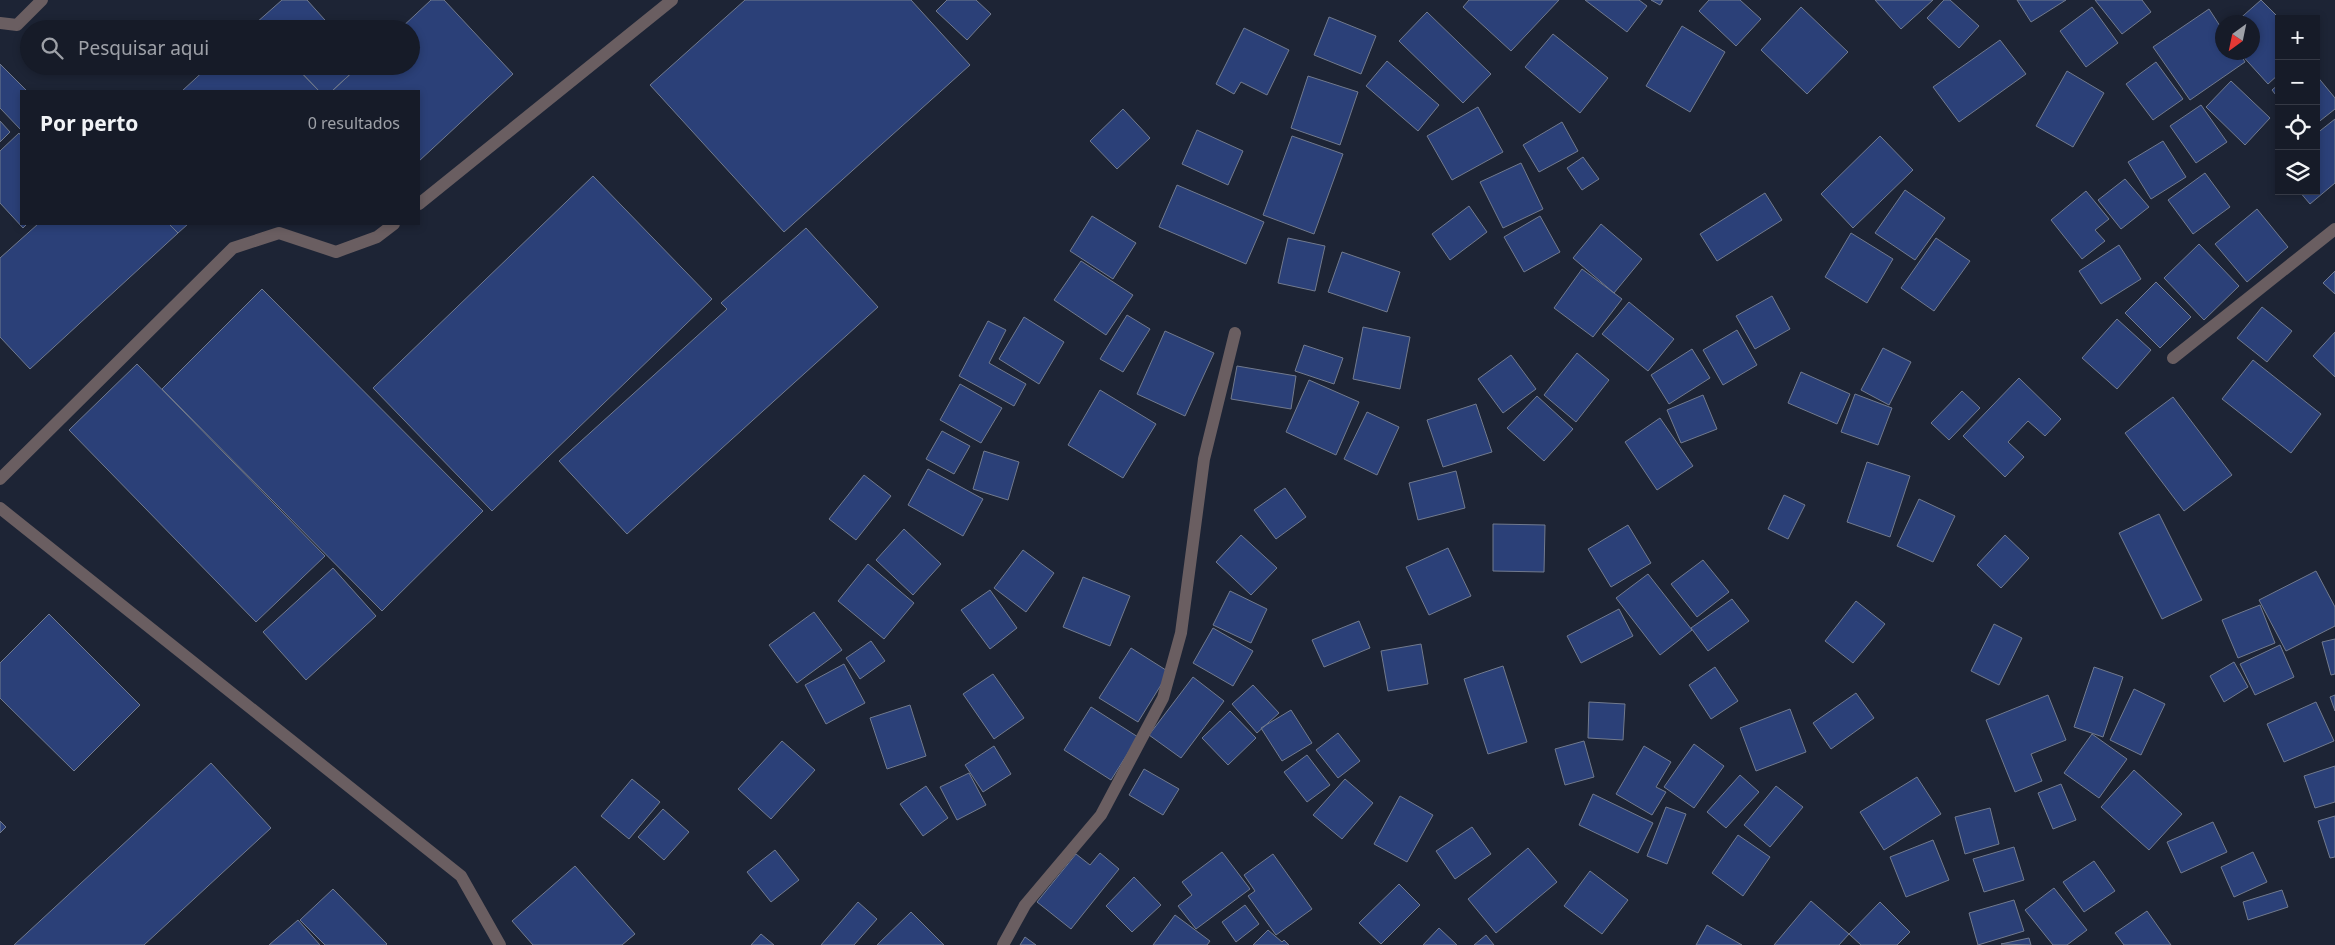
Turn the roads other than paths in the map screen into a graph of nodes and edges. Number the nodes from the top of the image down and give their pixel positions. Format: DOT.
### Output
graph roads {
  1 [pos="42,0"];
  2 [pos="672,0"];
  3 [pos="20,20"];
  4 [pos="20,20"];
  5 [pos="0,23"];
  6 [pos="420,203"];
  7 [pos="393,225"];
  8 [pos="2335,229"];
  9 [pos="1235,333"];
  10 [pos="2173,358"];
  11 [pos="0,479"];
  12 [pos="0,508"];
  13 [pos="500,945"];
  14 [pos="1003,945"];
  1 -- 4 [label="street"];
  2 -- 6 [label="street"];
  3 -- 5 [label="street"];
  7 -- 11 [label="street"];
  8 -- 10 [label="street"];
  9 -- 14 [label="street"];
  12 -- 13 [label="street"];
}
